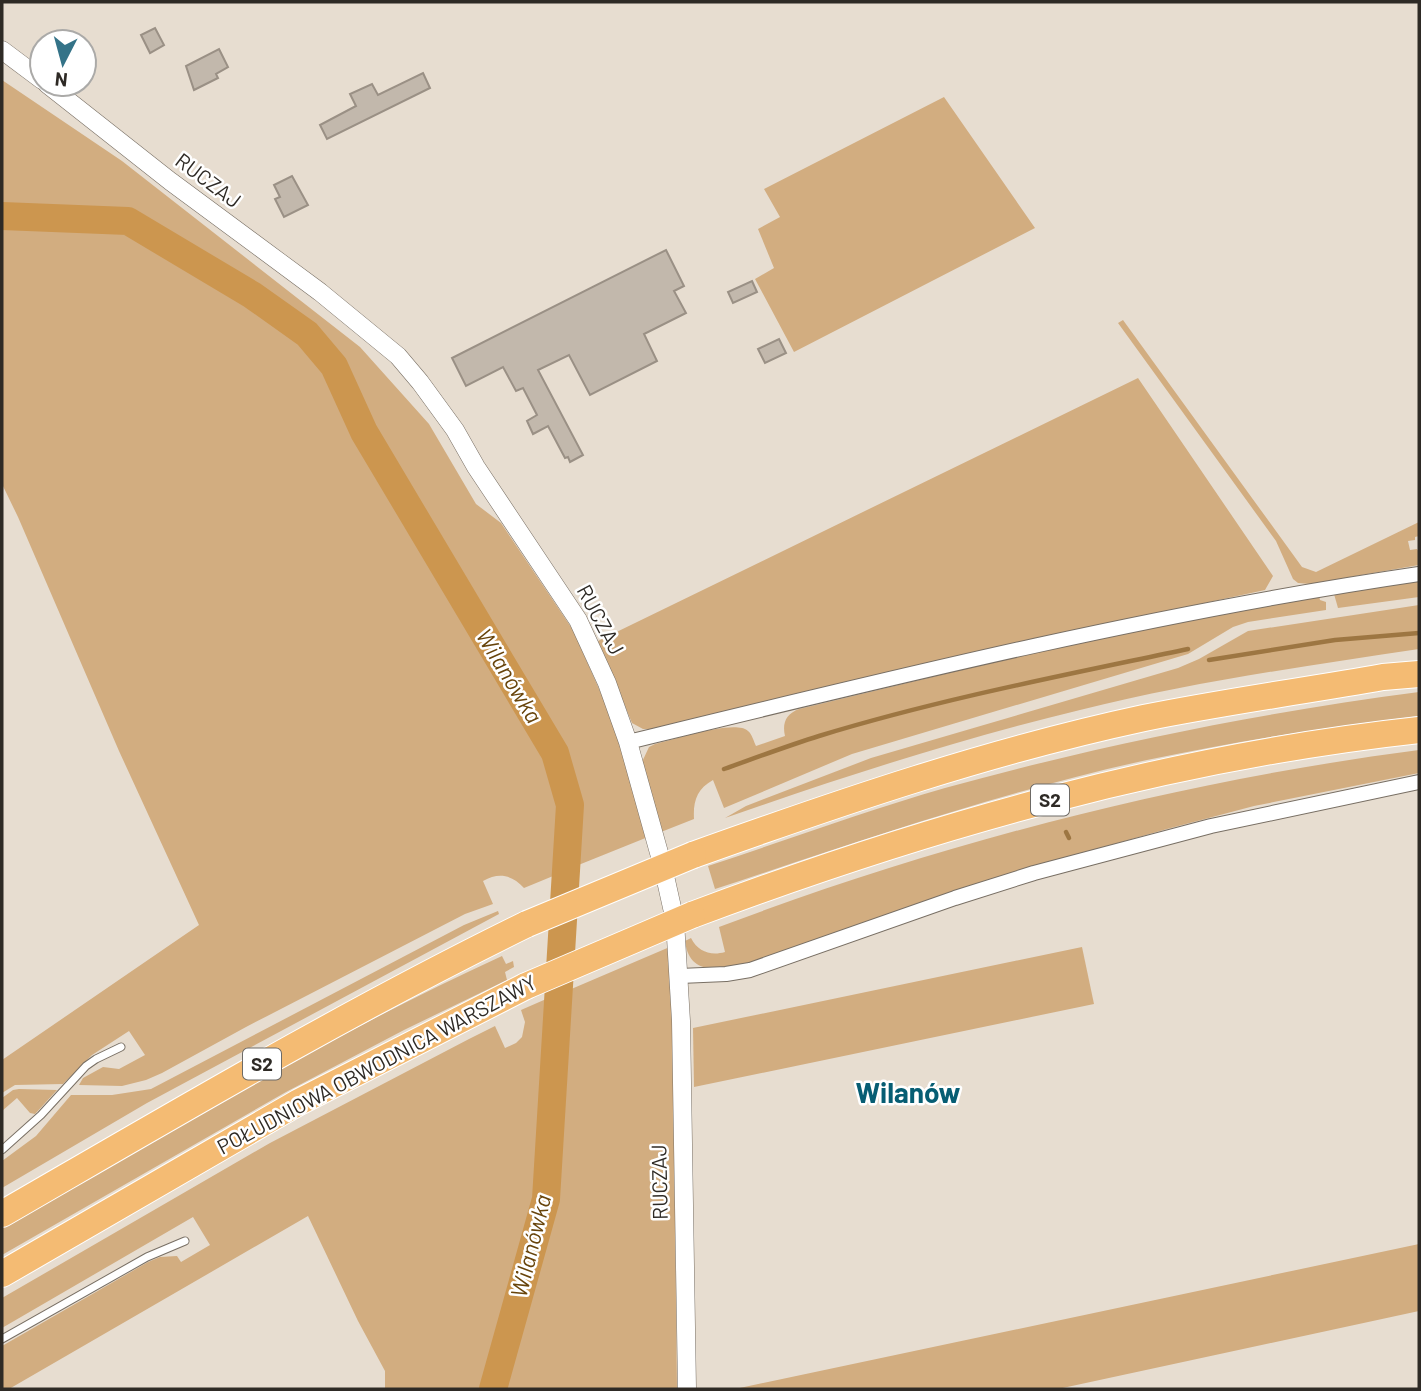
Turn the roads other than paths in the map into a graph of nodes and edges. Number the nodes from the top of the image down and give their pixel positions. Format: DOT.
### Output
graph roads {
  1 [pos="4,53"];
  2 [pos="28,70"];
  3 [pos="65,98"];
  4 [pos="1419,574"];
  5 [pos="1419,674"];
  6 [pos="1419,730"];
  7 [pos="628,742"];
  8 [pos="1419,782"];
  9 [pos="680,976"];
  10 [pos="121,1047"];
  11 [pos="2,1150"];
  12 [pos="2,1214"];
  13 [pos="185,1241"];
  14 [pos="2,1273"];
  15 [pos="2,1339"];
  16 [pos="687,1389"];
  1 -- 2 [label="street"];
  3 -- 7 [label="street, RUCZAJ"];
  4 -- 7 [label="street"];
  5 -- 12 [label="highway, S2, bridge"];
  6 -- 14 [label="highway, POŁUDNIOWA OBWODNICA WARSZAWY / S2, bridge"];
  7 -- 9 [label="street, RUCZAJ"];
  8 -- 9 [label="street"];
  9 -- 16 [label="street, RUCZAJ"];
  10 -- 11 [label="lane"];
  13 -- 15 [label="lane"];
}
